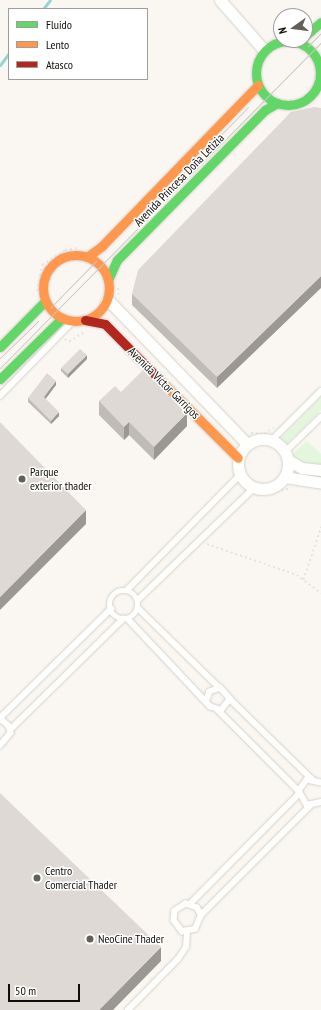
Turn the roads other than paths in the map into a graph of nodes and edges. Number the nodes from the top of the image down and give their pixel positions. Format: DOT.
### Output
graph roads {
  1 [pos="220,0"];
  2 [pos="321,22"];
  3 [pos="313,29"];
  4 [pos="273,46"];
  5 [pos="309,48"];
  6 [pos="264,50"];
  7 [pos="320,61"];
  8 [pos="320,80"];
  9 [pos="258,85"];
  10 [pos="277,103"];
  11 [pos="87,257"];
  12 [pos="108,280"];
  13 [pos="42,298"];
  14 [pos="106,302"];
  15 [pos="62,318"];
  16 [pos="85,320"];
  17 [pos="73,321"];
  18 [pos="0,348"];
  19 [pos="0,380"];
  20 [pos="321,391"];
  21 [pos="0,396"];
  22 [pos="321,417"];
  23 [pos="272,440"];
  24 [pos="247,444"];
  25 [pos="286,456"];
  26 [pos="238,458"];
  27 [pos="321,470"];
  28 [pos="240,476"];
  29 [pos="285,477"];
  30 [pos="321,483"];
  31 [pos="253,494"];
  32 [pos="127,590"];
  33 [pos="138,600"];
  34 [pos="138,608"];
  35 [pos="111,609"];
  36 [pos="125,619"];
  37 [pos="220,688"];
  38 [pos="207,700"];
  39 [pos="230,700"];
  40 [pos="218,710"];
  41 [pos="0,718"];
  42 [pos="11,730"];
  43 [pos="0,746"];
  44 [pos="312,779"];
  45 [pos="321,783"];
  46 [pos="299,793"];
  47 [pos="321,802"];
  48 [pos="310,806"];
  49 [pos="190,904"];
  50 [pos="201,915"];
  51 [pos="187,932"];
  52 [pos="128,1010"];
  1 -- 6 [label="street"];
  2 -- 3 [label="street"];
  4 -- 6 [label="street"];
  5 -- 7 [label="street"];
  6 -- 9 [label="street"];
  7 -- 8 [label="street"];
  8 -- 10 [label="street"];
  9 -- 10 [label="street"];
  9 -- 11 [label="street, Avenida Princesa Doña Letizia"];
  10 -- 12 [label="street, Avenida Princesa Doña Letizia"];
  11 -- 12 [label="street"];
  11 -- 13 [label="street"];
  12 -- 14 [label="street"];
  13 -- 15 [label="street"];
  13 -- 18 [label="street"];
  14 -- 16 [label="street"];
  14 -- 24 [label="street, Avenida Víctor Garrigos"];
  15 -- 17 [label="street"];
  15 -- 19 [label="street"];
  16 -- 17 [label="street"];
  16 -- 26 [label="street, Avenida Víctor Garrigos"];
  17 -- 21 [label="lane"];
  20 -- 23 [label="lane"];
  22 -- 25 [label="lane"];
  23 -- 24 [label="street"];
  23 -- 25 [label="street"];
  24 -- 26 [label="street"];
  25 -- 27 [label="street"];
  25 -- 29 [label="street"];
  26 -- 28 [label="street"];
  28 -- 31 [label="street"];
  28 -- 32 [label="lane"];
  29 -- 30 [label="street"];
  29 -- 31 [label="street"];
  31 -- 33 [label="lane"];
  32 -- 33 [label="lane"];
  32 -- 35 [label="lane"];
  33 -- 34 [label="lane"];
  34 -- 36 [label="lane"];
  34 -- 37 [label="lane"];
  35 -- 36 [label="lane"];
  35 -- 41 [label="lane"];
  36 -- 38 [label="lane"];
  36 -- 42 [label="lane"];
  37 -- 38 [label="lane"];
  37 -- 39 [label="lane"];
  38 -- 40 [label="lane"];
  39 -- 40 [label="lane"];
  39 -- 44 [label="lane"];
  40 -- 46 [label="lane"];
  41 -- 42 [label="lane"];
  42 -- 43 [label="lane"];
  44 -- 45 [label="lane"];
  44 -- 46 [label="lane"];
  46 -- 48 [label="lane"];
  46 -- 49 [label="lane"];
  47 -- 48 [label="lane"];
  48 -- 50 [label="lane"];
  49 -- 50 [label="lane"];
  49 -- 51 [label="lane"];
  50 -- 51 [label="lane"];
  51 -- 52 [label="lane"];
}
